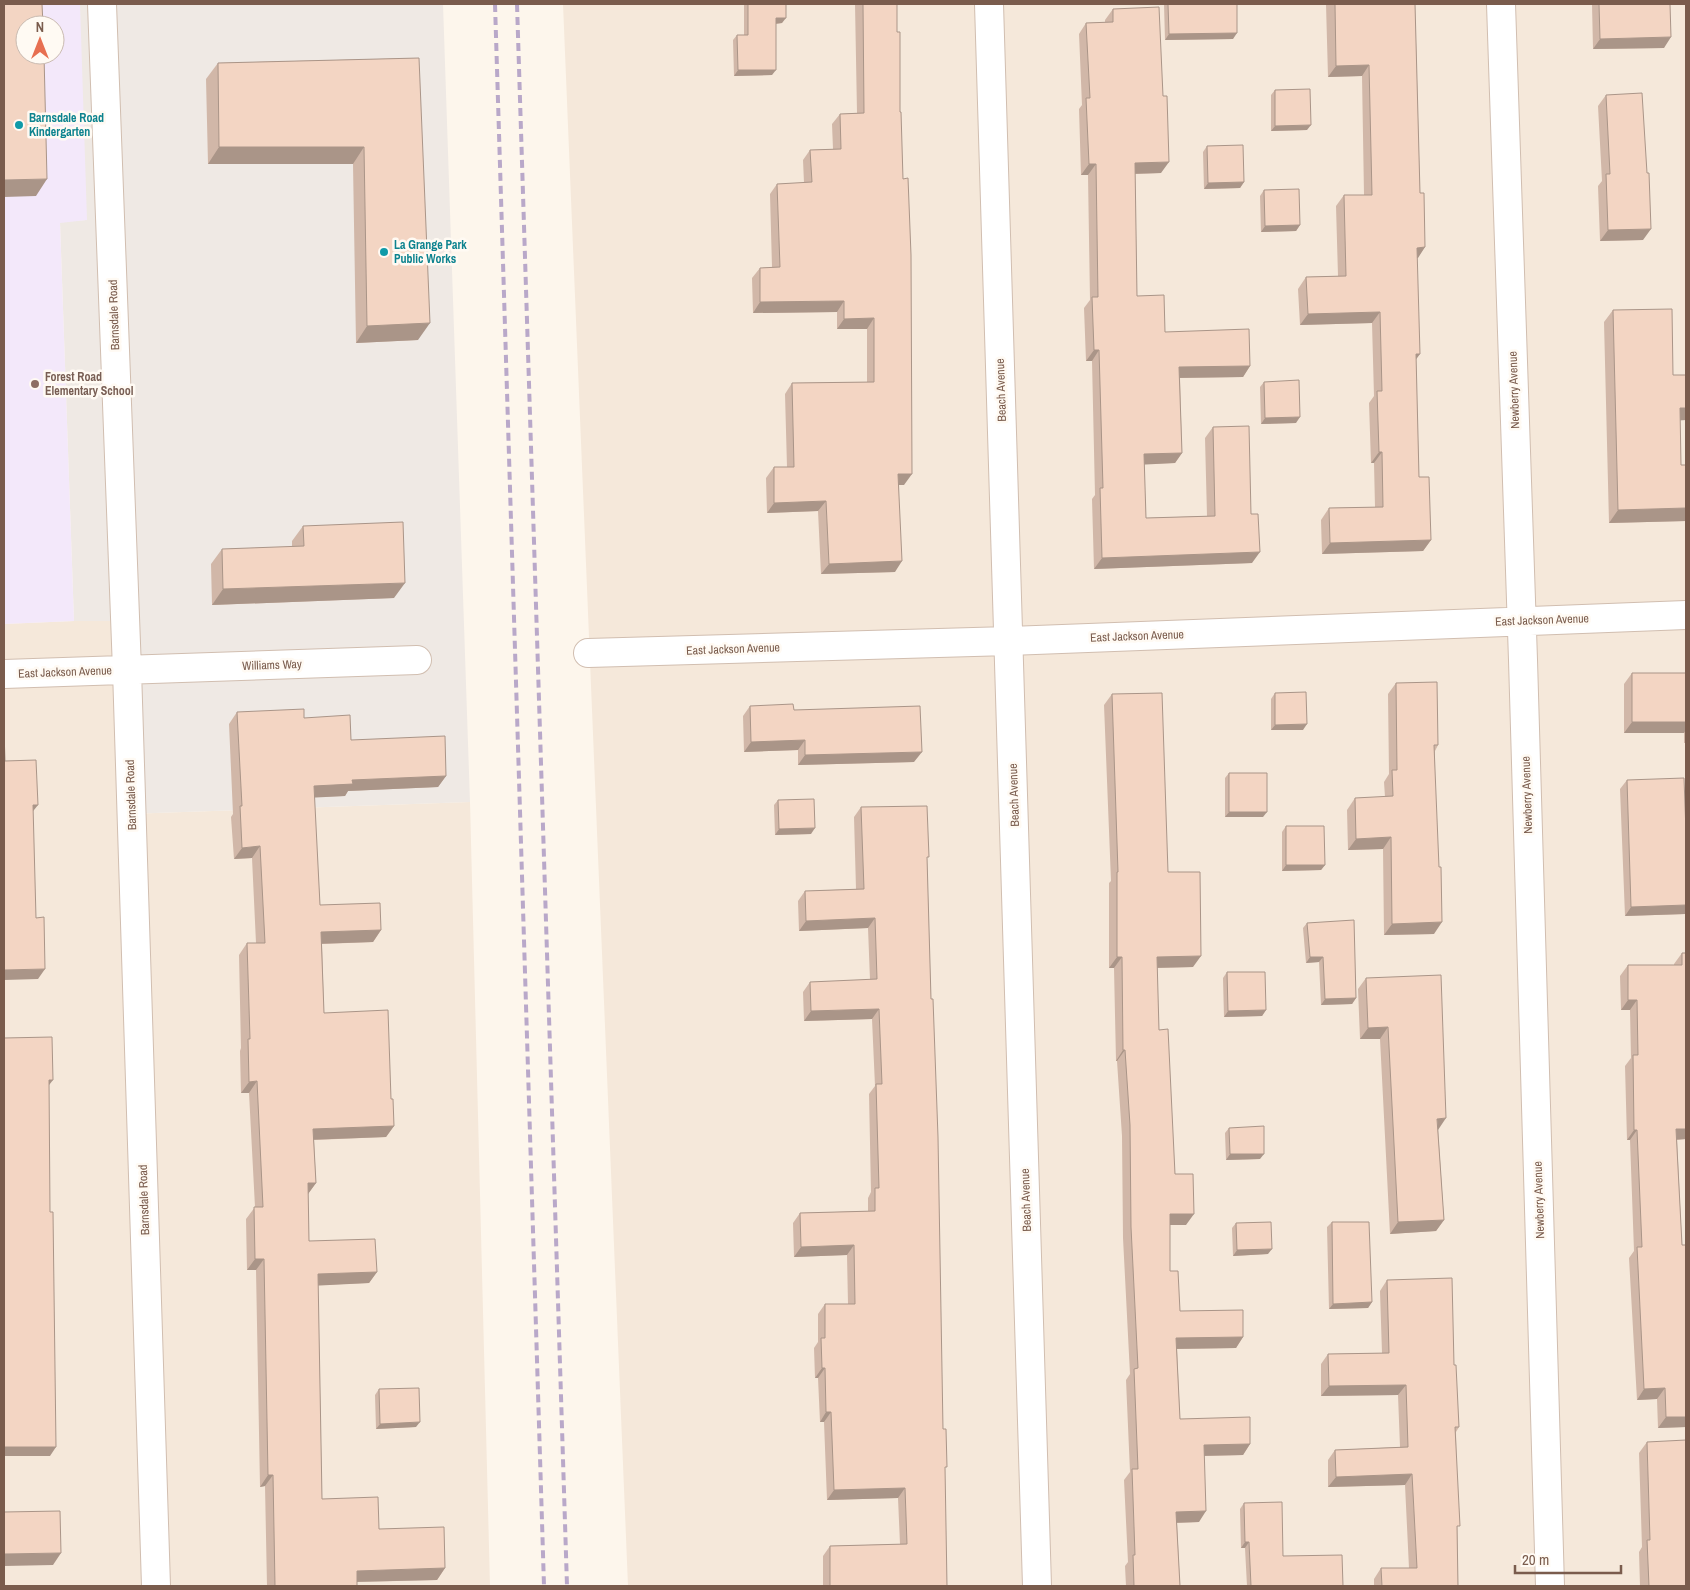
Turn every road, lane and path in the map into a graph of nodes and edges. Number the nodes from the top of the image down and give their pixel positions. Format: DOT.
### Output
graph roads {
  1 [pos="102,4"];
  2 [pos="989,4"];
  3 [pos="1501,4"];
  4 [pos="1686,615"];
  5 [pos="1522,621"];
  6 [pos="1010,641"];
  7 [pos="588,653"];
  8 [pos="417,660"];
  9 [pos="127,670"];
  10 [pos="4,674"];
  11 [pos="156,1586"];
  12 [pos="1037,1586"];
  13 [pos="1550,1586"];
  1 -- 9 [label="street, Barnsdale Road"];
  2 -- 6 [label="street, Beach Avenue"];
  3 -- 5 [label="street, Newberry Avenue"];
  4 -- 5 [label="street, East Jackson Avenue"];
  5 -- 6 [label="street, East Jackson Avenue"];
  5 -- 13 [label="street, Newberry Avenue"];
  6 -- 7 [label="street, East Jackson Avenue"];
  6 -- 12 [label="street, Beach Avenue"];
  8 -- 9 [label="street, Williams Way"];
  9 -- 10 [label="street, East Jackson Avenue"];
  9 -- 11 [label="street, Barnsdale Road"];
}
